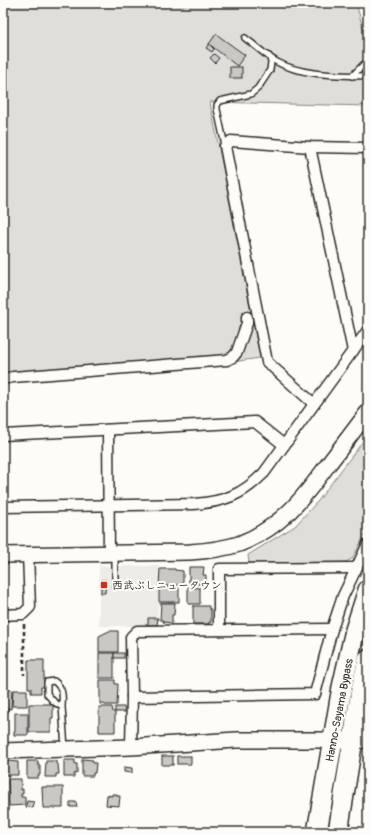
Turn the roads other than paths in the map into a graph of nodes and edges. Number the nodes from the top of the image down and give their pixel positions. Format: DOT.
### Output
graph roads {
  1 [pos="245,38"];
  2 [pos="269,56"];
  3 [pos="368,62"];
  4 [pos="352,76"];
  5 [pos="368,76"];
  6 [pos="225,146"];
  7 [pos="310,147"];
  8 [pos="368,148"];
  9 [pos="247,317"];
  10 [pos="368,330"];
  11 [pos="353,351"];
  12 [pos="3,379"];
  13 [pos="314,404"];
  14 [pos="368,412"];
  15 [pos="108,430"];
  16 [pos="3,435"];
  17 [pos="284,445"];
  18 [pos="108,505"];
  19 [pos="3,506"];
  20 [pos="368,544"];
  21 [pos="3,554"];
  22 [pos="28,554"];
  23 [pos="112,554"];
  24 [pos="356,568"];
  25 [pos="115,586"];
  26 [pos="368,590"];
  27 [pos="3,615"];
  28 [pos="332,629"];
  29 [pos="219,630"];
  30 [pos="368,659"];
  31 [pos="132,696"];
  32 [pos="62,707"];
  33 [pos="332,740"];
  34 [pos="360,740"];
  35 [pos="131,747"];
  36 [pos="65,749"];
  37 [pos="3,752"];
  38 [pos="317,832"];
  39 [pos="338,832"];
  1 -- 2 [label="lane"];
  2 -- 4 [label="lane"];
  2 -- 6 [label="lane"];
  3 -- 4 [label="lane"];
  4 -- 5 [label="lane"];
  6 -- 7 [label="street"];
  6 -- 13 [label="street"];
  7 -- 8 [label="street"];
  7 -- 11 [label="street"];
  9 -- 12 [label="street"];
  10 -- 11 [label="street"];
  11 -- 13 [label="street"];
  13 -- 17 [label="street"];
  14 -- 23 [label="street"];
  15 -- 16 [label="street"];
  15 -- 17 [label="street"];
  15 -- 18 [label="street"];
  17 -- 18 [label="street"];
  18 -- 19 [label="street"];
  18 -- 23 [label="street"];
  20 -- 24 [label="street"];
  21 -- 22 [label="street"];
  22 -- 23 [label="street"];
  22 -- 27 [label="street"];
  23 -- 25 [label="lane"];
  24 -- 28 [label="street"];
  24 -- 29 [label="street"];
  26 -- 33 [label="highway, Hanno-Sayama Bypass"];
  28 -- 29 [label="street"];
  28 -- 31 [label="street"];
  29 -- 31 [label="street"];
  30 -- 34 [label="highway, Hanno-Sayama Bypass"];
  31 -- 35 [label="street"];
  32 -- 32 [label="lane"];
  32 -- 36 [label="lane"];
  33 -- 34 [label="street"];
  33 -- 35 [label="street"];
  33 -- 38 [label="highway, Hanno-Sayama Bypass"];
  34 -- 39 [label="highway, Hanno-Sayama Bypass"];
  35 -- 36 [label="street"];
  36 -- 37 [label="street"];
}
